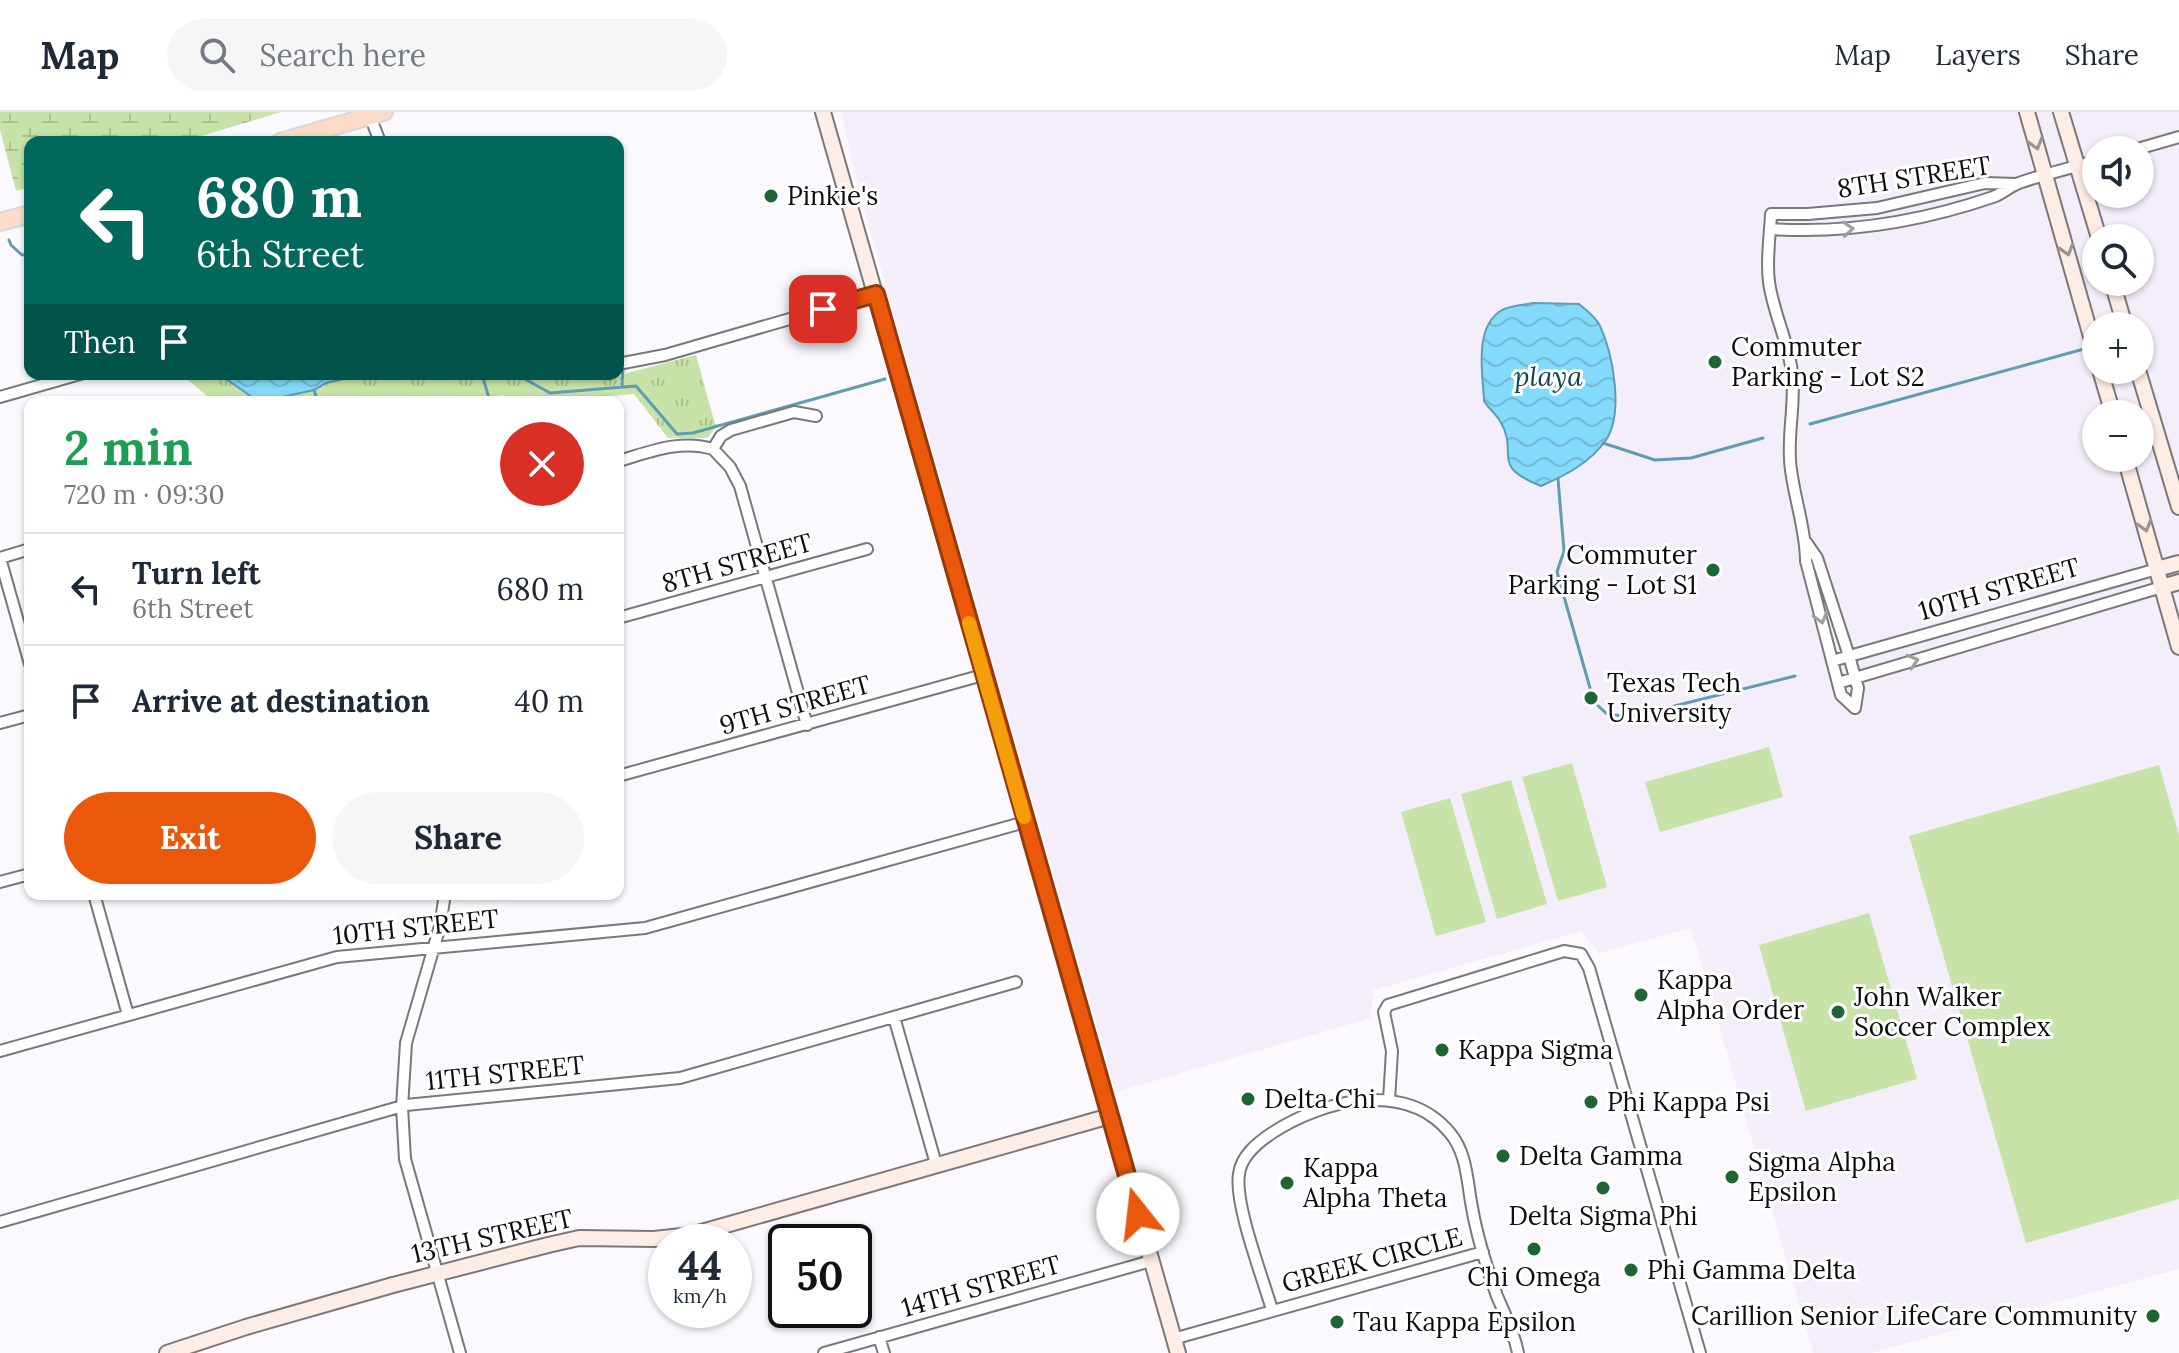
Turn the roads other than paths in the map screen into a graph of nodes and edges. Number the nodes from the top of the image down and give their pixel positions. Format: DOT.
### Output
graph roads {
  1 [pos="823,112"];
  2 [pos="2027,112"];
  3 [pos="2061,112"];
  4 [pos="377,114"];
  5 [pos="301,136"];
  6 [pos="379,136"];
  7 [pos="2179,137"];
  8 [pos="2154,144"];
  9 [pos="2082,165"];
  10 [pos="2078,166"];
  11 [pos="2046,175"];
  12 [pos="2016,184"];
  13 [pos="24,216"];
  14 [pos="0,222"];
  15 [pos="2095,224"];
  16 [pos="1770,229"];
  17 [pos="876,294"];
  18 [pos="2084,312"];
  19 [pos="624,363"];
  20 [pos="59,380"];
  21 [pos="2142,384"];
  22 [pos="0,397"];
  23 [pos="816,416"];
  24 [pos="713,449"];
  25 [pos="624,459"];
  26 [pos="2129,472"];
  27 [pos="2179,507"];
  28 [pos="1806,542"];
  29 [pos="867,549"];
  30 [pos="24,551"];
  31 [pos="0,558"];
  32 [pos="2179,563"];
  33 [pos="2157,569"];
  34 [pos="766,578"];
  35 [pos="2179,582"];
  36 [pos="2162,587"];
  37 [pos="624,616"];
  38 [pos="24,643"];
  39 [pos="2179,647"];
  40 [pos="1849,656"];
  41 [pos="1832,661"];
  42 [pos="983,675"];
  43 [pos="1855,678"];
  44 [pos="1838,683"];
  45 [pos="24,717"];
  46 [pos="0,723"];
  47 [pos="807,725"];
  48 [pos="624,774"];
  49 [pos="1025,822"];
  50 [pos="24,876"];
  51 [pos="0,882"];
  52 [pos="96,900"];
  53 [pos="444,900"];
  54 [pos="433,948"];
  55 [pos="1016,982"];
  56 [pos="128,1015"];
  57 [pos="894,1017"];
  58 [pos="0,1051"];
  59 [pos="1389,1100"];
  60 [pos="402,1107"];
  61 [pos="1110,1116"];
  62 [pos="936,1164"];
  63 [pos="0,1222"];
  64 [pos="1483,1252"];
  65 [pos="1151,1261"];
  66 [pos="438,1273"];
  67 [pos="1272,1310"];
  68 [pos="879,1337"];
  69 [pos="1176,1346"];
  70 [pos="167,1353"];
  71 [pos="460,1353"];
  72 [pos="824,1353"];
  73 [pos="884,1353"];
  74 [pos="1518,1353"];
  75 [pos="1700,1353"];
  1 -- 17 [label="main road"];
  2 -- 11 [label="main road, one-way"];
  3 -- 10 [label="main road"];
  4 -- 5 [label="main road"];
  4 -- 6 [label="street"];
  7 -- 8 [label="street"];
  9 -- 10 [label="street, 8TH STREET"];
  10 -- 11 [label="street, 8TH STREET"];
  10 -- 15 [label="main road"];
  11 -- 12 [label="street, 8TH STREET"];
  11 -- 18 [label="main road, one-way"];
  16 -- 12 [label="street, 8TH STREET, one-way"];
  12 -- 16 [label="street, 8TH STREET"];
  13 -- 14 [label="main road"];
  16 -- 28 [label="street"];
  17 -- 19 [label="street"];
  17 -- 42 [label="main road"];
  20 -- 22 [label="street"];
  21 -- 27 [label="main road"];
  23 -- 24 [label="street"];
  24 -- 25 [label="street"];
  24 -- 34 [label="street"];
  26 -- 33 [label="main road, one-way"];
  28 -- 40 [label="street"];
  28 -- 41 [label="street, one-way"];
  29 -- 34 [label="street, 8TH STREET"];
  30 -- 31 [label="street"];
  31 -- 38 [label="street"];
  32 -- 33 [label="main road, 10TH STREET"];
  33 -- 36 [label="main road"];
  33 -- 40 [label="street, 10TH STREET"];
  34 -- 37 [label="street, 8TH STREET"];
  34 -- 47 [label="street"];
  35 -- 36 [label="main road, 10TH STREET"];
  36 -- 39 [label="main road"];
  43 -- 36 [label="street, 10TH STREET, one-way"];
  40 -- 41 [label="street, 10TH STREET"];
  40 -- 43 [label="street"];
  41 -- 44 [label="street"];
  42 -- 47 [label="street, 9TH STREET"];
  42 -- 49 [label="main road"];
  43 -- 44 [label="street, 10TH STREET"];
  43 -- 44 [label="street"];
  45 -- 46 [label="street"];
  47 -- 48 [label="street, 9TH STREET"];
  49 -- 54 [label="street, 10TH STREET"];
  49 -- 61 [label="main road"];
  50 -- 51 [label="street"];
  52 -- 56 [label="street"];
  53 -- 54 [label="street"];
  54 -- 56 [label="street, 10TH STREET"];
  54 -- 60 [label="street"];
  55 -- 57 [label="street, 11TH STREET"];
  56 -- 58 [label="street, 10TH STREET"];
  57 -- 60 [label="street, 11TH STREET"];
  57 -- 62 [label="street"];
  59 -- 64 [label="street, GREEK CIRCLE"];
  59 -- 67 [label="street, GREEK CIRCLE"];
  59 -- 75 [label="street"];
  60 -- 63 [label="street, 11TH STREET"];
  60 -- 66 [label="street"];
  61 -- 62 [label="main road, 13TH STREET"];
  61 -- 65 [label="main road"];
  62 -- 66 [label="main road, 13TH STREET"];
  64 -- 67 [label="street, GREEK CIRCLE"];
  64 -- 74 [label="street, GREEK CIRCLE"];
  65 -- 68 [label="street, 14TH STREET"];
  65 -- 69 [label="main road"];
  66 -- 70 [label="main road, 13TH STREET"];
  66 -- 71 [label="street"];
  67 -- 69 [label="street, GREEK CIRCLE"];
  68 -- 72 [label="street, 14TH STREET"];
  68 -- 73 [label="street"];
}
